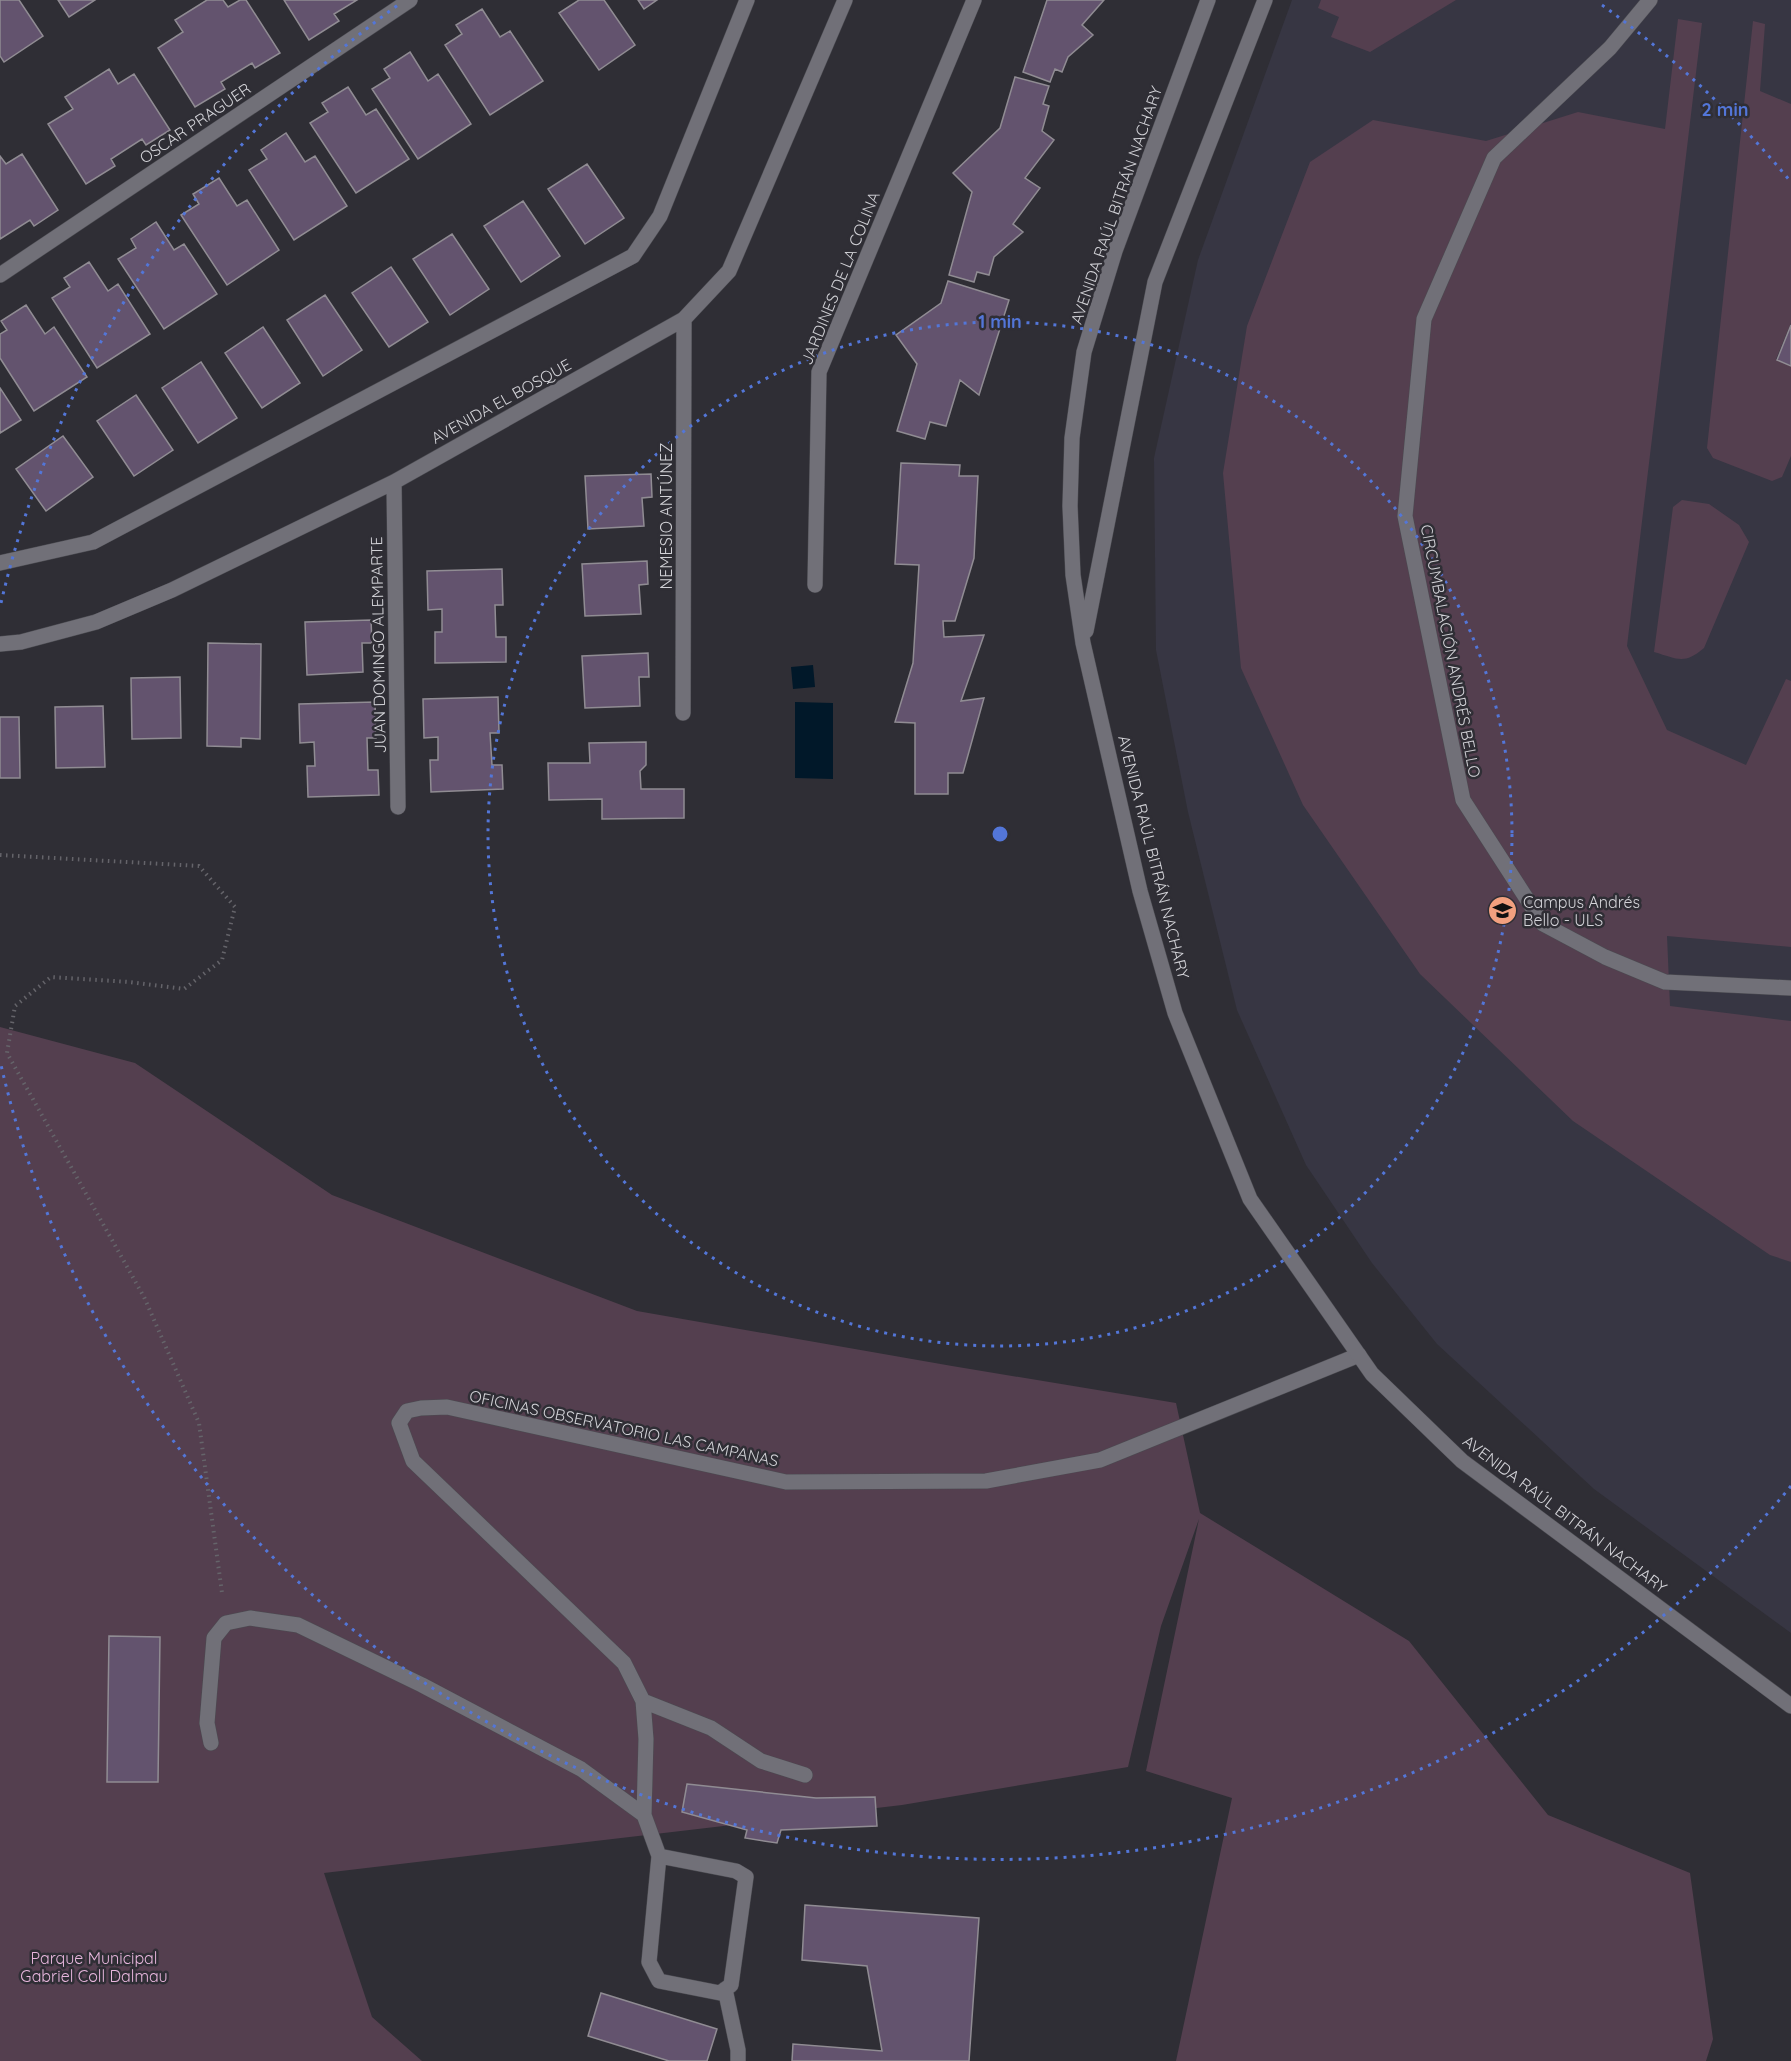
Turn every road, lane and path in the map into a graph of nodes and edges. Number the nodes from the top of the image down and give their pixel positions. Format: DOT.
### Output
graph roads {
  1 [pos="410,0"];
  2 [pos="747,0"];
  3 [pos="845,0"];
  4 [pos="974,0"];
  5 [pos="1208,0"];
  6 [pos="1265,0"];
  7 [pos="1650,0"];
  8 [pos="0,275"];
  9 [pos="684,319"];
  10 [pos="394,482"];
  11 [pos="0,563"];
  12 [pos="815,585"];
  13 [pos="1083,643"];
  14 [pos="0,644"];
  15 [pos="683,713"];
  16 [pos="398,807"];
  17 [pos="0,855"];
  18 [pos="1791,988"];
  19 [pos="1359,1355"];
  20 [pos="226,1623"];
  21 [pos="643,1701"];
  22 [pos="1791,1706"];
  23 [pos="211,1743"];
  24 [pos="805,1775"];
  25 [pos="644,1815"];
  26 [pos="659,1856"];
  27 [pos="725,1989"];
  28 [pos="738,2061"];
  1 -- 8 [label="street, OSCAR PRAGUER"];
  2 -- 11 [label="street"];
  3 -- 9 [label="street, AVENIDA EL BOSQUE"];
  4 -- 12 [label="street, JARDINES DE LA COLINA"];
  5 -- 13 [label="street, AVENIDA RAÚL BITRÁN NACHARY"];
  6 -- 13 [label="street"];
  7 -- 18 [label="street, CIRCUMBALACIÓN ANDRÉS BELLO"];
  9 -- 10 [label="street, AVENIDA EL BOSQUE"];
  9 -- 15 [label="street, NEMESIO ANTÚNEZ"];
  10 -- 14 [label="street, AVENIDA EL BOSQUE"];
  10 -- 16 [label="street, JUAN DOMINGO ALEMPARTE"];
  13 -- 19 [label="street, AVENIDA RAÚL BITRÁN NACHARY"];
  17 -- 20 [label="path"];
  19 -- 21 [label="street, OFICINAS OBSERVATORIO LAS CAMPANAS"];
  19 -- 22 [label="street, AVENIDA RAÚL BITRÁN NACHARY"];
  20 -- 23 [label="street"];
  20 -- 25 [label="street"];
  21 -- 24 [label="street"];
  21 -- 25 [label="street, OFICINAS OBSERVATORIO LAS CAMPANAS"];
  25 -- 26 [label="street, OFICINAS OBSERVATORIO LAS CAMPANAS"];
  26 -- 27 [label="street, OFICINAS OBSERVATORIO LAS CAMPANAS"];
  26 -- 27 [label="street"];
  27 -- 28 [label="street"];
}
